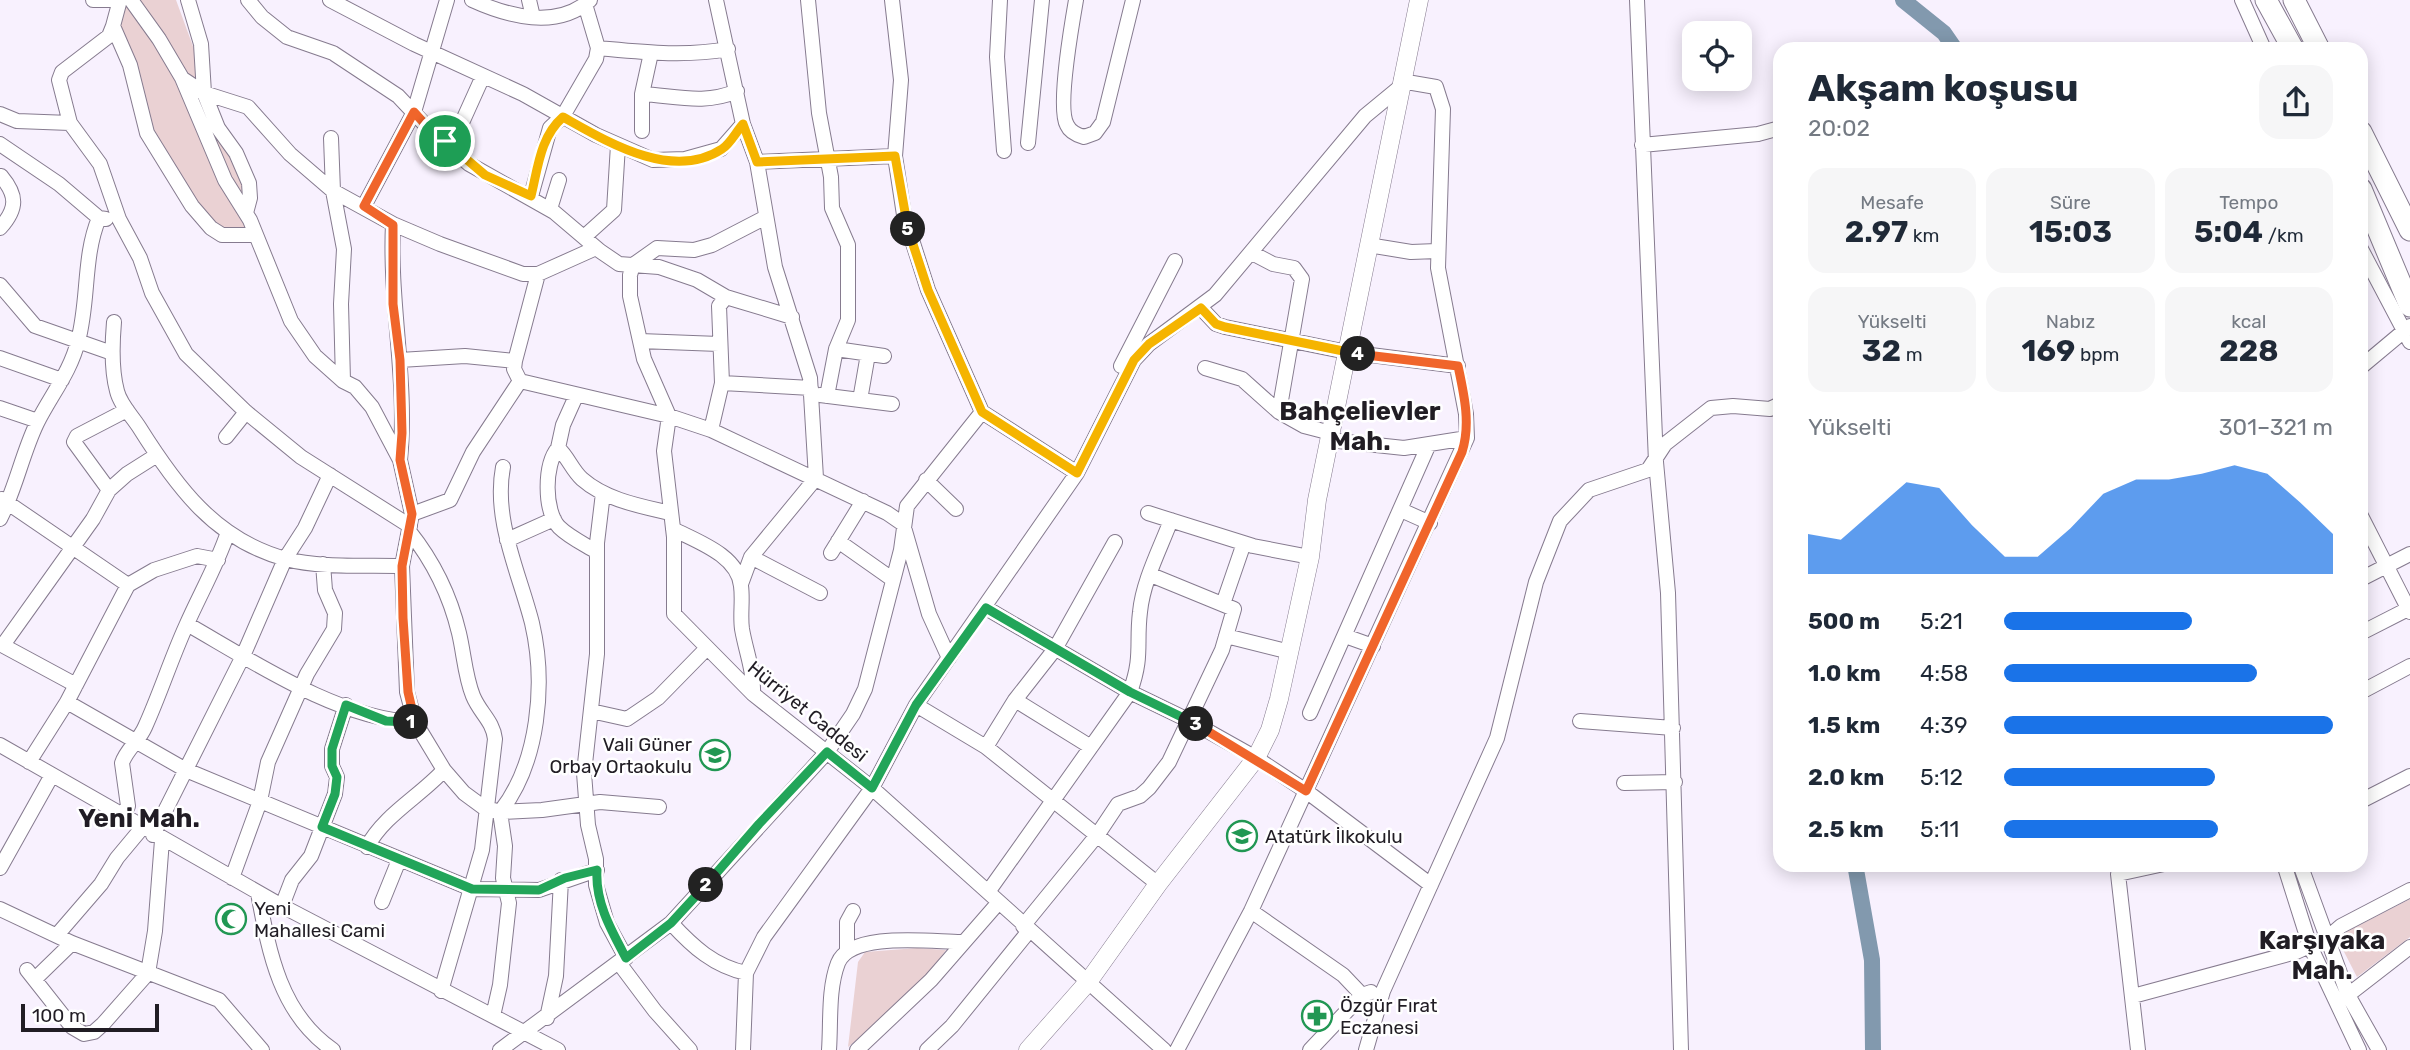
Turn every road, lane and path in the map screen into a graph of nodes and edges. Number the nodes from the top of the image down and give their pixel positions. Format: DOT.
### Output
graph roads {
  1 [pos="93,0"];
  2 [pos="120,0"];
  3 [pos="131,0"];
  4 [pos="188,0"];
  5 [pos="247,0"];
  6 [pos="330,0"];
  7 [pos="447,0"];
  8 [pos="472,0"];
  9 [pos="529,0"];
  10 [pos="716,0"];
  11 [pos="808,0"];
  12 [pos="892,0"];
  13 [pos="1000,0"];
  14 [pos="1042,0"];
  15 [pos="1076,0"];
  16 [pos="1133,0"];
  17 [pos="1419,0"];
  18 [pos="1637,0"];
  19 [pos="2242,0"];
  20 [pos="2266,0"];
  21 [pos="2294,0"];
  22 [pos="587,2"];
  23 [pos="533,17"];
  24 [pos="113,26"];
  25 [pos="2261,42"];
  26 [pos="2288,42"];
  27 [pos="2315,42"];
  28 [pos="598,47"];
  29 [pos="728,49"];
  30 [pos="433,52"];
  31 [pos="651,53"];
  32 [pos="483,76"];
  33 [pos="182,78"];
  34 [pos="1400,85"];
  35 [pos="737,91"];
  36 [pos="204,93"];
  37 [pos="642,94"];
  38 [pos="414,112"];
  39 [pos="0,114"];
  40 [pos="563,117"];
  41 [pos="70,123"];
  42 [pos="743,124"];
  43 [pos="1773,130"];
  44 [pos="642,131"];
  45 [pos="331,138"];
  46 [pos="1028,143"];
  47 [pos="0,144"];
  48 [pos="618,145"];
  49 [pos="1642,145"];
  50 [pos="451,146"];
  51 [pos="2368,146"];
  52 [pos="1004,151"];
  53 [pos="895,156"];
  54 [pos="826,158"];
  55 [pos="757,162"];
  56 [pos="1,176"];
  57 [pos="559,180"];
  58 [pos="333,191"];
  59 [pos="531,196"];
  60 [pos="364,206"];
  61 [pos="2368,206"];
  62 [pos="550,209"];
  63 [pos="246,213"];
  64 [pos="766,216"];
  65 [pos="99,218"];
  66 [pos="119,219"];
  67 [pos="393,225"];
  68 [pos="0,228"];
  69 [pos="2410,230"];
  70 [pos="255,235"];
  71 [pos="583,237"];
  72 [pos="1368,245"];
  73 [pos="596,248"];
  74 [pos="1437,251"];
  75 [pos="1252,253"];
  76 [pos="1175,261"];
  77 [pos="2368,262"];
  78 [pos="633,265"];
  79 [pos="538,274"];
  80 [pos="0,285"];
  81 [pos="726,297"];
  82 [pos="2410,306"];
  83 [pos="1201,308"];
  84 [pos="792,317"];
  85 [pos="114,323"];
  86 [pos="2408,333"];
  87 [pos="1291,340"];
  88 [pos="78,341"];
  89 [pos="640,341"];
  90 [pos="719,344"];
  91 [pos="836,349"];
  92 [pos="1347,352"];
  93 [pos="112,353"];
  94 [pos="868,354"];
  95 [pos="884,356"];
  96 [pos="0,358"];
  97 [pos="400,360"];
  98 [pos="515,361"];
  99 [pos="2368,362"];
  100 [pos="1458,366"];
  101 [pos="1205,368"];
  102 [pos="62,380"];
  103 [pos="520,381"];
  104 [pos="343,382"];
  105 [pos="723,383"];
  106 [pos="812,391"];
  107 [pos="1116,391"];
  108 [pos="576,396"];
  109 [pos="827,396"];
  110 [pos="860,400"];
  111 [pos="892,404"];
  112 [pos="0,408"];
  113 [pos="1773,408"];
  114 [pos="127,410"];
  115 [pos="246,412"];
  116 [pos="982,412"];
  117 [pos="1279,412"];
  118 [pos="669,416"];
  119 [pos="38,421"];
  120 [pos="710,430"];
  121 [pos="226,437"];
  122 [pos="1330,437"];
  123 [pos="1467,438"];
  124 [pos="1429,444"];
  125 [pos="558,448"];
  126 [pos="157,455"];
  127 [pos="400,460"];
  128 [pos="1656,462"];
  129 [pos="503,467"];
  130 [pos="1077,473"];
  131 [pos="330,475"];
  132 [pos="816,478"];
  133 [pos="926,480"];
  134 [pos="109,490"];
  135 [pos="603,493"];
  136 [pos="4,500"];
  137 [pos="863,501"];
  138 [pos="957,509"];
  139 [pos="1401,510"];
  140 [pos="670,513"];
  141 [pos="1148,513"];
  142 [pos="0,519"];
  143 [pos="554,519"];
  144 [pos="1171,520"];
  145 [pos="1430,523"];
  146 [pos="410,524"];
  147 [pos="903,524"];
  148 [pos="673,529"];
  149 [pos="2368,530"];
  150 [pos="228,532"];
  151 [pos="507,540"];
  152 [pos="1115,542"];
  153 [pos="1244,543"];
  154 [pos="73,547"];
  155 [pos="597,552"];
  156 [pos="2410,554"];
  157 [pos="751,557"];
  158 [pos="1310,557"];
  159 [pos="218,559"];
  160 [pos="285,559"];
  161 [pos="323,564"];
  162 [pos="402,566"];
  163 [pos="2386,566"];
  164 [pos="1151,575"];
  165 [pos="2368,575"];
  166 [pos="892,579"];
  167 [pos="741,584"];
  168 [pos="128,585"];
  169 [pos="820,593"];
  170 [pos="1223,604"];
  171 [pos="986,608"];
  172 [pos="2409,610"];
  173 [pos="187,624"];
  174 [pos="2368,630"];
  175 [pos="1226,636"];
  176 [pos="1345,636"];
  177 [pos="1,645"];
  178 [pos="1373,646"];
  179 [pos="707,648"];
  180 [pos="1055,649"];
  181 [pos="1290,652"];
  182 [pos="243,656"];
  183 [pos="949,658"];
  184 [pos="2410,666"];
  185 [pos="76,685"];
  186 [pos="303,687"];
  187 [pos="2368,688"];
  188 [pos="1130,692"];
  189 [pos="752,694"];
  190 [pos="1015,700"];
  191 [pos="67,702"];
  192 [pos="346,705"];
  193 [pos="916,705"];
  194 [pos="591,711"];
  195 [pos="1310,713"];
  196 [pos="1190,721"];
  197 [pos="1580,721"];
  198 [pos="415,722"];
  199 [pos="1673,728"];
  200 [pos="138,743"];
  201 [pos="0,745"];
  202 [pos="986,747"];
  203 [pos="1091,747"];
  204 [pos="827,752"];
  205 [pos="1256,758"];
  206 [pos="29,762"];
  207 [pos="186,770"];
  208 [pos="444,770"];
  209 [pos="52,775"];
  210 [pos="2410,776"];
  211 [pos="1675,782"];
  212 [pos="1624,783"];
  213 [pos="872,788"];
  214 [pos="1306,791"];
  215 [pos="2368,797"];
  216 [pos="1054,799"];
  217 [pos="260,801"];
  218 [pos="588,803"];
  219 [pos="659,807"];
  220 [pos="493,810"];
  221 [pos="123,815"];
  222 [pos="322,827"];
  223 [pos="152,834"];
  224 [pos="1098,834"];
  225 [pos="367,847"];
  226 [pos="399,860"];
  227 [pos="0,868"];
  228 [pos="597,870"];
  229 [pos="2127,872"];
  230 [pos="2287,872"];
  231 [pos="2303,872"];
  232 [pos="232,878"];
  233 [pos="561,880"];
  234 [pos="1158,884"];
  235 [pos="1431,886"];
  236 [pos="472,889"];
  237 [pos="507,890"];
  238 [pos="2410,890"];
  239 [pos="258,892"];
  240 [pos="993,897"];
  241 [pos="382,902"];
  242 [pos="282,906"];
  243 [pos="853,911"];
  244 [pos="1251,911"];
  245 [pos="1,912"];
  246 [pos="671,923"];
  247 [pos="1026,928"];
  248 [pos="57,935"];
  249 [pos="2327,938"];
  250 [pos="961,942"];
  251 [pos="72,943"];
  252 [pos="2311,946"];
  253 [pos="2410,947"];
  254 [pos="848,951"];
  255 [pos="622,960"];
  256 [pos="746,972"];
  257 [pos="148,973"];
  258 [pos="1088,982"];
  259 [pos="441,991"];
  260 [pos="1383,991"];
  261 [pos="1362,995"];
  262 [pos="2348,995"];
  263 [pos="2133,996"];
  264 [pos="493,1016"];
  265 [pos="547,1018"];
  266 [pos="527,1032"];
  267 [pos="1031,1049"];
  268 [pos="262,1050"];
  269 [pos="333,1050"];
  270 [pos="500,1050"];
  271 [pos="558,1050"];
  272 [pos="690,1050"];
  273 [pos="743,1050"];
  274 [pos="830,1050"];
  275 [pos="857,1050"];
  276 [pos="927,1050"];
  277 [pos="1164,1050"];
  278 [pos="1177,1050"];
  279 [pos="1310,1050"];
  280 [pos="1366,1050"];
  281 [pos="1681,1050"];
  282 [pos="2138,1050"];
  283 [pos="2359,1050"];
  284 [pos="2379,1050"];
  1 -- 2 [label="street"];
  2 -- 24 [label="street"];
  3 -- 33 [label="street"];
  4 -- 36 [label="street"];
  5 -- 38 [label="street"];
  6 -- 30 [label="street"];
  7 -- 30 [label="street"];
  8 -- 23 [label="street"];
  9 -- 23 [label="street"];
  10 -- 29 [label="street"];
  11 -- 54 [label="street"];
  12 -- 53 [label="street"];
  13 -- 52 [label="street"];
  14 -- 46 [label="street"];
  15 -- 16 [label="street"];
  17 -- 34 [label="main road"];
  18 -- 49 [label="street"];
  19 -- 25 [label="street"];
  20 -- 26 [label="highway"];
  21 -- 27 [label="highway"];
  22 -- 23 [label="street"];
  22 -- 28 [label="street"];
  24 -- 41 [label="street"];
  24 -- 70 [label="street"];
  28 -- 31 [label="street"];
  28 -- 40 [label="street"];
  29 -- 31 [label="street"];
  29 -- 35 [label="street"];
  30 -- 32 [label="street"];
  30 -- 38 [label="street"];
  31 -- 37 [label="street"];
  32 -- 40 [label="street"];
  32 -- 50 [label="street"];
  33 -- 36 [label="street"];
  33 -- 63 [label="street"];
  34 -- 72 [label="main road"];
  34 -- 74 [label="street"];
  34 -- 75 [label="street"];
  35 -- 37 [label="street"];
  35 -- 42 [label="street"];
  36 -- 58 [label="street"];
  36 -- 63 [label="street"];
  37 -- 44 [label="street"];
  38 -- 50 [label="street"];
  38 -- 60 [label="street"];
  39 -- 41 [label="street"];
  40 -- 48 [label="street"];
  40 -- 59 [label="street"];
  41 -- 66 [label="street"];
  42 -- 48 [label="street"];
  42 -- 55 [label="street"];
  43 -- 49 [label="street"];
  45 -- 58 [label="street"];
  47 -- 65 [label="street"];
  48 -- 71 [label="street"];
  49 -- 128 [label="street"];
  50 -- 59 [label="street"];
  51 -- 69 [label="highway"];
  53 -- 54 [label="street"];
  53 -- 116 [label="street"];
  54 -- 55 [label="street"];
  54 -- 91 [label="street"];
  55 -- 64 [label="street"];
  56 -- 68 [label="street"];
  57 -- 62 [label="street"];
  58 -- 60 [label="street"];
  58 -- 104 [label="street"];
  59 -- 62 [label="street"];
  60 -- 67 [label="street"];
  61 -- 82 [label="highway"];
  62 -- 71 [label="street"];
  63 -- 70 [label="street"];
  64 -- 78 [label="street"];
  64 -- 84 [label="street"];
  65 -- 66 [label="street"];
  65 -- 88 [label="street"];
  66 -- 115 [label="street"];
  67 -- 79 [label="street"];
  67 -- 97 [label="street"];
  70 -- 104 [label="street"];
  71 -- 73 [label="street"];
  72 -- 74 [label="street"];
  72 -- 92 [label="main road"];
  73 -- 78 [label="street"];
  73 -- 79 [label="street"];
  74 -- 100 [label="street"];
  75 -- 83 [label="street"];
  75 -- 87 [label="street"];
  76 -- 107 [label="street"];
  77 -- 86 [label="street"];
  78 -- 81 [label="street"];
  78 -- 89 [label="street"];
  79 -- 98 [label="street"];
  80 -- 88 [label="street"];
  81 -- 84 [label="street"];
  81 -- 90 [label="street"];
  83 -- 87 [label="street"];
  83 -- 107 [label="street"];
  84 -- 106 [label="street"];
  85 -- 93 [label="street"];
  86 -- 99 [label="street"];
  87 -- 92 [label="street"];
  87 -- 117 [label="street"];
  88 -- 93 [label="street"];
  88 -- 102 [label="street"];
  89 -- 90 [label="street"];
  89 -- 118 [label="street"];
  90 -- 105 [label="street"];
  91 -- 94 [label="street"];
  91 -- 109 [label="street"];
  92 -- 100 [label="street"];
  92 -- 122 [label="main road"];
  93 -- 114 [label="street"];
  94 -- 95 [label="street"];
  94 -- 110 [label="street"];
  96 -- 102 [label="street"];
  97 -- 98 [label="street"];
  97 -- 127 [label="street"];
  98 -- 103 [label="street"];
  100 -- 123 [label="street"];
  101 -- 117 [label="street"];
  102 -- 119 [label="street"];
  103 -- 108 [label="street"];
  103 -- 146 [label="street"];
  104 -- 127 [label="street"];
  105 -- 106 [label="street"];
  105 -- 120 [label="street"];
  106 -- 109 [label="street"];
  106 -- 132 [label="street"];
  107 -- 130 [label="street"];
  108 -- 118 [label="street"];
  108 -- 125 [label="street"];
  109 -- 110 [label="street"];
  110 -- 111 [label="street"];
  112 -- 119 [label="street"];
  113 -- 128 [label="street"];
  114 -- 126 [label="street"];
  114 -- 134 [label="street"];
  115 -- 121 [label="street"];
  115 -- 131 [label="street"];
  116 -- 130 [label="street"];
  116 -- 133 [label="street"];
  117 -- 122 [label="street"];
  118 -- 120 [label="street"];
  118 -- 140 [label="street, Hürriyet Caddesi"];
  119 -- 136 [label="street"];
  120 -- 132 [label="street"];
  122 -- 124 [label="street"];
  122 -- 158 [label="main road"];
  123 -- 124 [label="street"];
  123 -- 145 [label="street"];
  124 -- 139 [label="street"];
  125 -- 135 [label="street"];
  125 -- 143 [label="street"];
  126 -- 134 [label="street"];
  126 -- 150 [label="street"];
  127 -- 146 [label="street"];
  128 -- 199 [label="street"];
  128 -- 235 [label="street"];
  129 -- 151 [label="street"];
  130 -- 171 [label="street"];
  131 -- 146 [label="street"];
  131 -- 160 [label="street"];
  132 -- 137 [label="street"];
  132 -- 157 [label="street"];
  133 -- 138 [label="street"];
  133 -- 147 [label="street"];
  134 -- 154 [label="street"];
  135 -- 140 [label="street"];
  135 -- 155 [label="street"];
  136 -- 142 [label="street"];
  136 -- 154 [label="street"];
  137 -- 147 [label="street"];
  137 -- 166 [label="street"];
  139 -- 145 [label="street"];
  139 -- 176 [label="street"];
  140 -- 148 [label="street, Hürriyet Caddesi"];
  141 -- 144 [label="street"];
  143 -- 151 [label="street"];
  143 -- 155 [label="street"];
  144 -- 153 [label="street"];
  144 -- 164 [label="street"];
  145 -- 178 [label="street"];
  146 -- 162 [label="street"];
  146 -- 220 [label="street"];
  147 -- 166 [label="street"];
  147 -- 183 [label="street"];
  148 -- 167 [label="street"];
  148 -- 179 [label="street, Hürriyet Caddesi"];
  149 -- 163 [label="street"];
  150 -- 159 [label="street"];
  150 -- 160 [label="street"];
  151 -- 220 [label="street"];
  152 -- 180 [label="street"];
  153 -- 158 [label="street"];
  153 -- 170 [label="street"];
  154 -- 168 [label="street"];
  154 -- 177 [label="street"];
  155 -- 194 [label="street"];
  156 -- 163 [label="street"];
  157 -- 167 [label="street"];
  157 -- 169 [label="street"];
  158 -- 181 [label="main road"];
  159 -- 168 [label="street"];
  159 -- 173 [label="street"];
  160 -- 161 [label="street"];
  160 -- 182 [label="street"];
  161 -- 162 [label="street"];
  161 -- 186 [label="street"];
  162 -- 198 [label="street"];
  163 -- 165 [label="street"];
  163 -- 172 [label="street"];
  164 -- 170 [label="street"];
  164 -- 188 [label="street"];
  166 -- 204 [label="street"];
  167 -- 189 [label="street"];
  168 -- 185 [label="street"];
  170 -- 175 [label="street"];
  171 -- 180 [label="street"];
  171 -- 183 [label="street"];
  172 -- 174 [label="street"];
  173 -- 182 [label="street"];
  173 -- 200 [label="street"];
  175 -- 181 [label="street"];
  175 -- 196 [label="street"];
  176 -- 178 [label="street"];
  176 -- 195 [label="street"];
  177 -- 185 [label="street"];
  178 -- 214 [label="street"];
  179 -- 189 [label="street, Hürriyet Caddesi"];
  179 -- 194 [label="street"];
  180 -- 188 [label="street"];
  180 -- 190 [label="street"];
  181 -- 205 [label="main road"];
  182 -- 186 [label="street"];
  182 -- 207 [label="street"];
  183 -- 193 [label="street"];
  184 -- 187 [label="street"];
  185 -- 191 [label="street"];
  186 -- 192 [label="street"];
  186 -- 217 [label="street"];
  188 -- 196 [label="street"];
  188 -- 203 [label="street"];
  189 -- 204 [label="street, Hürriyet Caddesi"];
  190 -- 202 [label="street"];
  190 -- 203 [label="street"];
  191 -- 200 [label="street"];
  191 -- 206 [label="street"];
  192 -- 198 [label="street"];
  192 -- 222 [label="street"];
  193 -- 202 [label="street"];
  193 -- 213 [label="street"];
  194 -- 218 [label="street"];
  196 -- 205 [label="street"];
  196 -- 224 [label="street"];
  197 -- 199 [label="street"];
  198 -- 208 [label="street"];
  199 -- 211 [label="street"];
  200 -- 207 [label="street"];
  200 -- 221 [label="street"];
  201 -- 206 [label="street"];
  202 -- 216 [label="street"];
  203 -- 216 [label="street"];
  204 -- 213 [label="street, Hürriyet Caddesi"];
  204 -- 246 [label="street"];
  205 -- 214 [label="street"];
  205 -- 234 [label="main road"];
  206 -- 209 [label="street"];
  207 -- 217 [label="street"];
  207 -- 223 [label="street"];
  208 -- 220 [label="street"];
  208 -- 225 [label="street"];
  209 -- 221 [label="street"];
  209 -- 227 [label="street"];
  210 -- 215 [label="street"];
  211 -- 212 [label="street"];
  211 -- 281 [label="street"];
  213 -- 240 [label="street, Hürriyet Caddesi"];
  213 -- 256 [label="street"];
  214 -- 235 [label="street"];
  214 -- 244 [label="street"];
  216 -- 224 [label="street"];
  216 -- 240 [label="street"];
  217 -- 222 [label="street"];
  217 -- 232 [label="street"];
  218 -- 219 [label="street"];
  218 -- 220 [label="street"];
  218 -- 228 [label="street"];
  220 -- 236 [label="street"];
  220 -- 237 [label="street"];
  221 -- 223 [label="street"];
  222 -- 225 [label="street"];
  222 -- 242 [label="street"];
  223 -- 232 [label="street"];
  223 -- 248 [label="street"];
  223 -- 257 [label="street"];
  224 -- 234 [label="street"];
  224 -- 247 [label="street"];
  225 -- 226 [label="street"];
  226 -- 236 [label="street"];
  226 -- 241 [label="street"];
  228 -- 233 [label="street"];
  228 -- 255 [label="street"];
  229 -- 263 [label="street"];
  230 -- 252 [label="street"];
  231 -- 249 [label="street"];
  232 -- 239 [label="street"];
  233 -- 237 [label="street"];
  233 -- 265 [label="street"];
  234 -- 258 [label="main road"];
  235 -- 260 [label="street"];
  236 -- 237 [label="street"];
  236 -- 259 [label="street"];
  237 -- 264 [label="street"];
  238 -- 249 [label="street"];
  239 -- 242 [label="street"];
  239 -- 269 [label="street"];
  240 -- 247 [label="street, Hürriyet Caddesi"];
  240 -- 250 [label="street"];
  242 -- 259 [label="street"];
  243 -- 254 [label="street"];
  244 -- 261 [label="street"];
  244 -- 278 [label="street"];
  245 -- 248 [label="street"];
  246 -- 255 [label="street"];
  246 -- 256 [label="street"];
  247 -- 258 [label="street, Hürriyet Caddesi"];
  247 -- 276 [label="street"];
  248 -- 251 [label="street"];
  249 -- 252 [label="street"];
  249 -- 262 [label="street"];
  250 -- 254 [label="street"];
  250 -- 275 [label="street"];
  251 -- 257 [label="street"];
  251 -- 257 [label="street"];
  252 -- 263 [label="street"];
  252 -- 283 [label="street"];
  253 -- 262 [label="street"];
  254 -- 274 [label="street"];
  255 -- 265 [label="street"];
  255 -- 272 [label="street"];
  256 -- 273 [label="street"];
  257 -- 268 [label="street"];
  258 -- 267 [label="main road"];
  258 -- 277 [label="street, Hürriyet Caddesi"];
  259 -- 264 [label="street"];
  260 -- 261 [label="street"];
  260 -- 280 [label="street"];
  261 -- 279 [label="street"];
  262 -- 284 [label="street"];
  263 -- 282 [label="street"];
  264 -- 266 [label="street"];
  265 -- 266 [label="street"];
  266 -- 270 [label="street"];
  266 -- 271 [label="street"];
}
